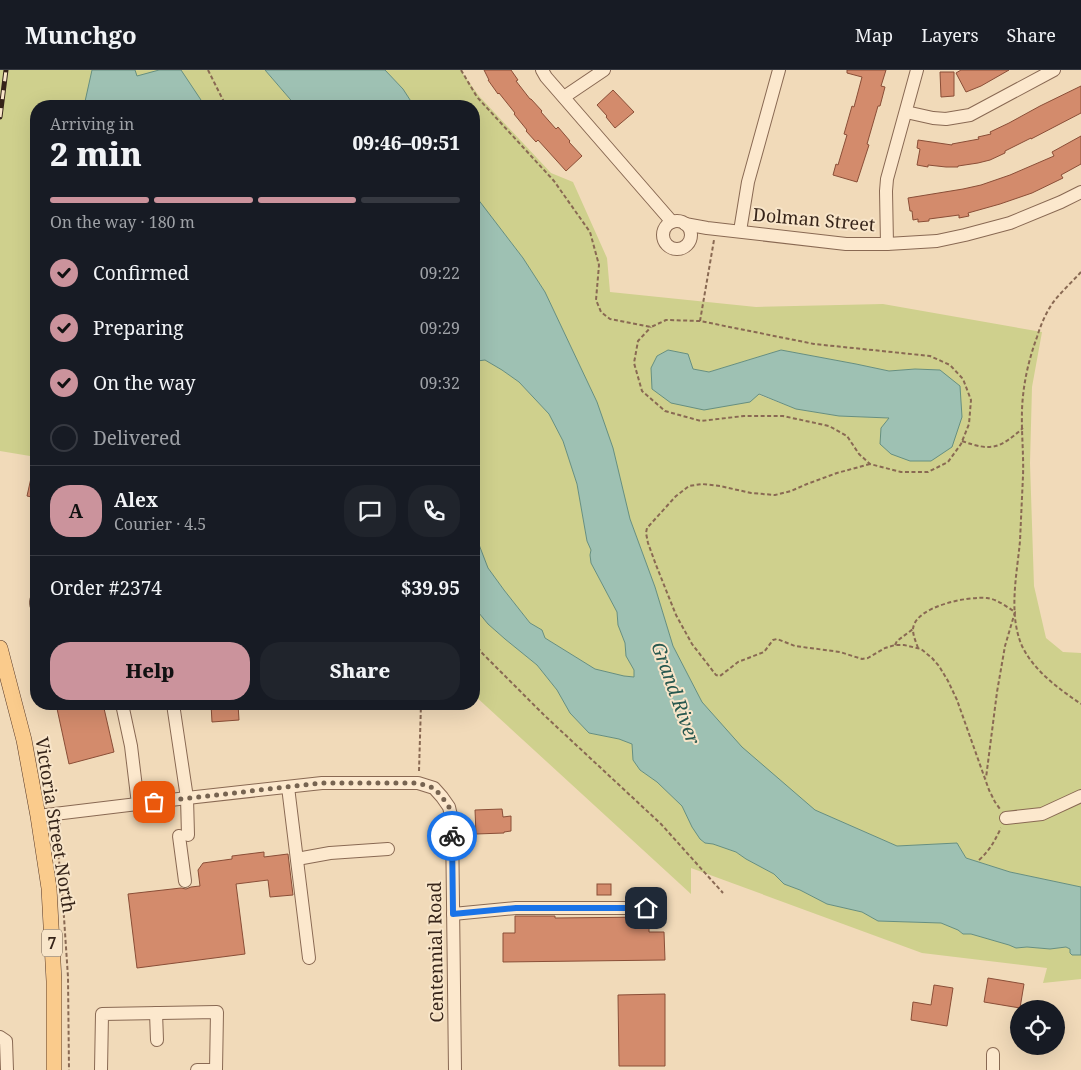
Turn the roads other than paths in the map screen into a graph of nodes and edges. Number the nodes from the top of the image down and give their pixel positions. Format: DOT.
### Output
graph roads {
  1 [pos="542,70"];
  2 [pos="604,70"];
  3 [pos="779,70"];
  4 [pos="917,70"];
  5 [pos="1054,70"];
  6 [pos="564,97"];
  7 [pos="906,112"];
  8 [pos="1081,192"];
  9 [pos="740,231"];
  10 [pos="887,244"];
  11 [pos="0,648"];
  12 [pos="123,710"];
  13 [pos="174,710"];
  14 [pos="288,787"];
  15 [pos="1081,796"];
  16 [pos="186,798"];
  17 [pos="138,804"];
  18 [pos="38,816"];
  19 [pos="1006,818"];
  20 [pos="388,849"];
  21 [pos="297,859"];
  22 [pos="185,881"];
  23 [pos="646,908"];
  24 [pos="453,914"];
  25 [pos="309,958"];
  26 [pos="156,1013"];
  27 [pos="0,1037"];
  28 [pos="157,1040"];
  29 [pos="993,1054"];
  30 [pos="7,1070"];
  31 [pos="54,1070"];
  32 [pos="101,1070"];
  33 [pos="197,1070"];
  34 [pos="216,1070"];
  35 [pos="455,1070"];
  36 [pos="993,1070"];
  1 -- 6 [label="street, Dolman Street"];
  2 -- 6 [label="street"];
  3 -- 9 [label="street"];
  4 -- 7 [label="street"];
  5 -- 7 [label="street"];
  6 -- 9 [label="street, Dolman Street"];
  7 -- 10 [label="street"];
  8 -- 10 [label="street, Dolman Street"];
  9 -- 10 [label="street, Dolman Street"];
  11 -- 18 [label="main road, Victoria Street North / 7"];
  12 -- 17 [label="street"];
  13 -- 16 [label="street"];
  14 -- 16 [label="street, Centennial Road"];
  14 -- 21 [label="street"];
  14 -- 24 [label="street, Centennial Road"];
  15 -- 19 [label="street"];
  16 -- 17 [label="street, Centennial Road"];
  16 -- 22 [label="street"];
  17 -- 18 [label="street, Centennial Road"];
  18 -- 31 [label="main road, Victoria Street North / 7"];
  20 -- 21 [label="street"];
  21 -- 25 [label="street"];
  23 -- 24 [label="street"];
  24 -- 35 [label="street, Centennial Road"];
  26 -- 28 [label="street"];
  26 -- 32 [label="street"];
  26 -- 34 [label="street"];
  27 -- 30 [label="street"];
  29 -- 36 [label="street"];
  33 -- 34 [label="street"];
}
